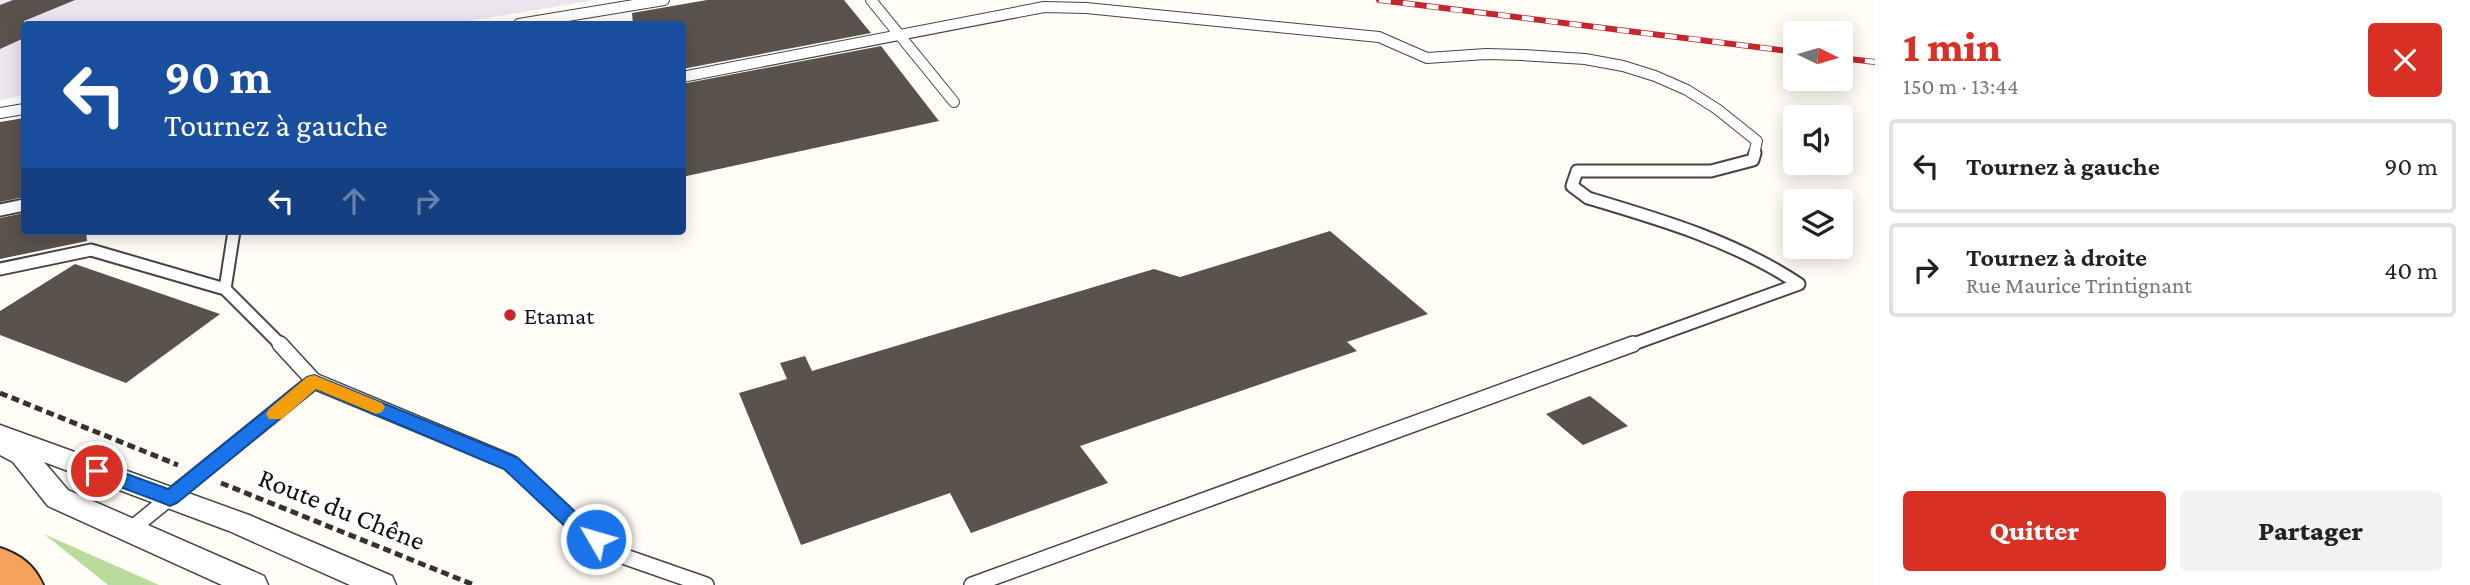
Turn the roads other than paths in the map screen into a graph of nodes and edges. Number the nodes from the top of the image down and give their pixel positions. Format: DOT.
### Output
graph roads {
  1 [pos="663,0"];
  2 [pos="871,0"];
  3 [pos="537,21"];
  4 [pos="900,35"];
  5 [pos="686,76"];
  6 [pos="954,102"];
  7 [pos="21,110"];
  8 [pos="0,113"];
  9 [pos="21,206"];
  10 [pos="0,210"];
  11 [pos="233,235"];
  12 [pos="0,269"];
  13 [pos="225,289"];
  14 [pos="314,382"];
  15 [pos="0,435"];
  16 [pos="0,443"];
  17 [pos="170,498"];
  18 [pos="130,530"];
  19 [pos="0,569"];
  20 [pos="18,585"];
  21 [pos="253,585"];
  22 [pos="382,585"];
  23 [pos="706,585"];
  24 [pos="972,585"];
  1 -- 3 [label="lane"];
  2 -- 4 [label="lane"];
  4 -- 5 [label="lane"];
  4 -- 6 [label="lane"];
  4 -- 24 [label="lane"];
  7 -- 8 [label="lane"];
  9 -- 10 [label="lane"];
  11 -- 13 [label="lane"];
  12 -- 13 [label="lane"];
  13 -- 14 [label="lane"];
  14 -- 17 [label="lane"];
  14 -- 23 [label="lane"];
  15 -- 17 [label="street"];
  16 -- 18 [label="street"];
  17 -- 18 [label="lane"];
  17 -- 22 [label="street"];
  18 -- 21 [label="street"];
  19 -- 20 [label="highway"];
}
